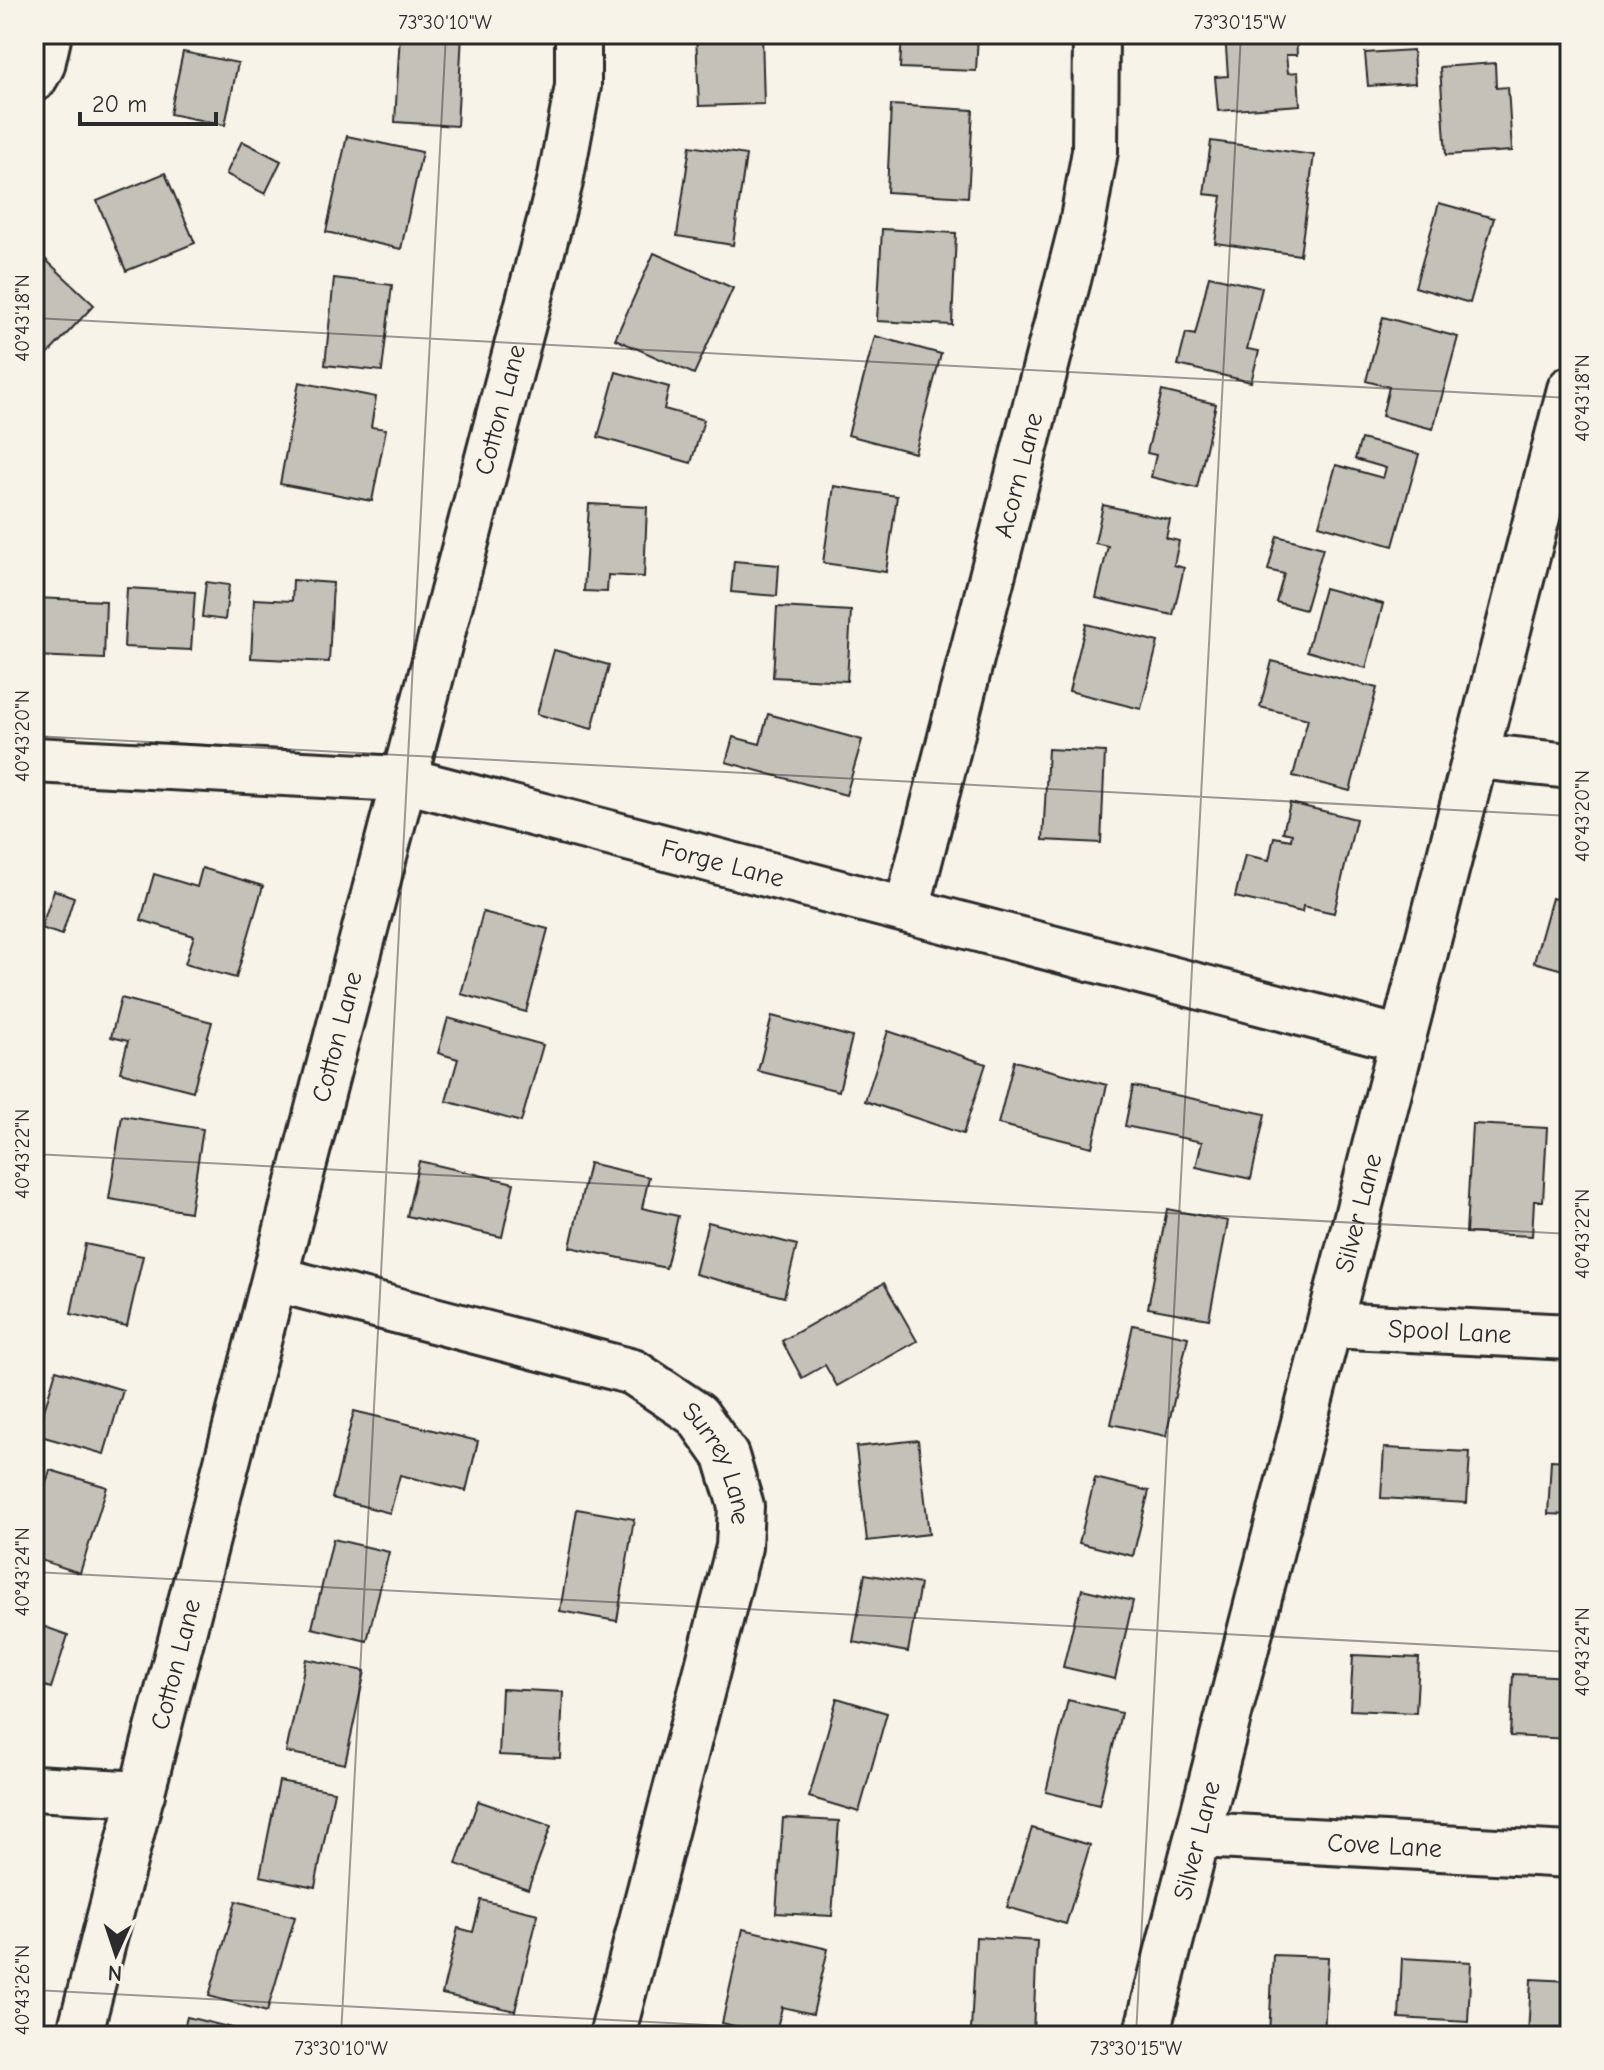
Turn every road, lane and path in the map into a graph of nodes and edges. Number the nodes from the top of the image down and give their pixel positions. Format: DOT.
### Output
graph roads {
  1 [pos="49,34"];
  2 [pos="578,34"];
  3 [pos="1096,34"];
  4 [pos="34,79"];
  5 [pos="1570,389"];
  6 [pos="1477,756"];
  7 [pos="34,760"];
  8 [pos="1570,766"];
  9 [pos="401,779"];
  10 [pos="907,909"];
  11 [pos="1401,1039"];
  12 [pos="276,1279"];
  13 [pos="1330,1325"];
  14 [pos="1570,1337"];
  15 [pos="34,1788"];
  16 [pos="142,1794"];
  17 [pos="1199,1835"];
  18 [pos="1570,1855"];
  19 [pos="79,2036"];
  20 [pos="612,2036"];
  21 [pos="1146,2036"];
  1 -- 4 [label="street"];
  2 -- 9 [label="street, Cotton Lane"];
  3 -- 10 [label="street, Acorn Lane"];
  5 -- 6 [label="street, Silver Lane"];
  6 -- 8 [label="street"];
  6 -- 11 [label="street, Silver Lane"];
  7 -- 9 [label="street, Forge Lane"];
  9 -- 10 [label="street, Forge Lane"];
  9 -- 12 [label="street, Cotton Lane"];
  10 -- 11 [label="street, Forge Lane"];
  11 -- 13 [label="street, Silver Lane"];
  12 -- 16 [label="street, Cotton Lane"];
  12 -- 20 [label="street, Surrey Lane"];
  13 -- 14 [label="street, Spool Lane"];
  13 -- 17 [label="street, Silver Lane"];
  15 -- 16 [label="street"];
  16 -- 19 [label="street, Cotton Lane"];
  17 -- 18 [label="street, Cove Lane"];
  17 -- 21 [label="street, Silver Lane"];
}
